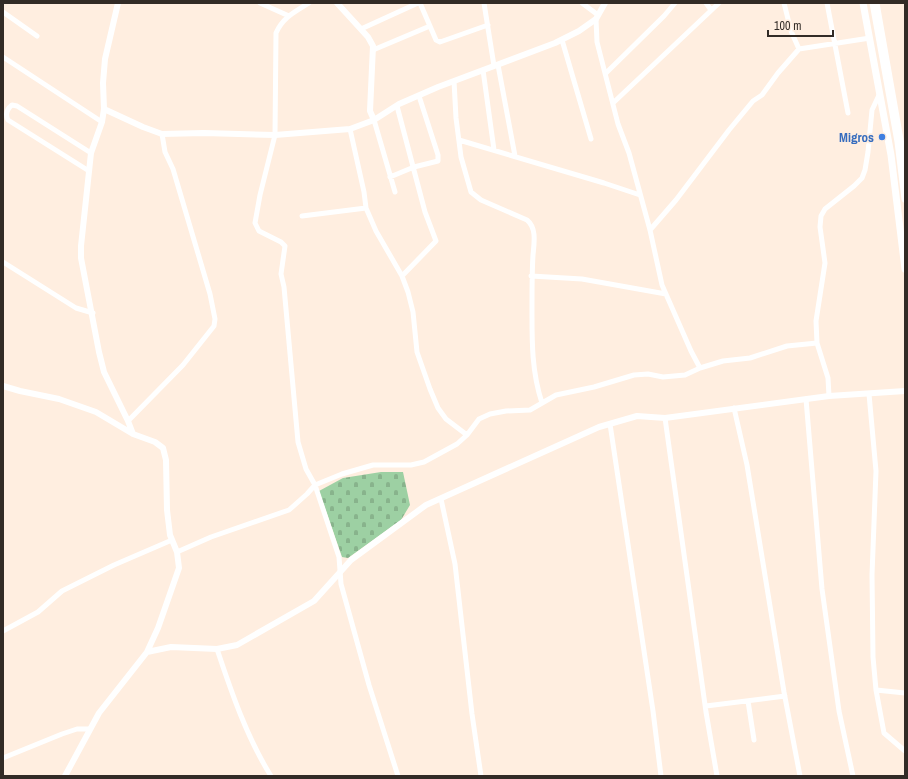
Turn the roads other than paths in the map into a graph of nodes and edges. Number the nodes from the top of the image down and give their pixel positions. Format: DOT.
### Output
graph roads {
  1 [pos="118,3"];
  2 [pos="260,3"];
  3 [pos="309,3"];
  4 [pos="337,3"];
  5 [pos="419,3"];
  6 [pos="484,3"];
  7 [pos="582,3"];
  8 [pos="605,3"];
  9 [pos="676,3"];
  10 [pos="706,3"];
  11 [pos="719,3"];
  12 [pos="784,3"];
  13 [pos="827,3"];
  14 [pos="863,3"];
  15 [pos="873,3"];
  16 [pos="877,3"];
  17 [pos="711,10"];
  18 [pos="3,12"];
  19 [pos="289,16"];
  20 [pos="597,17"];
  21 [pos="488,25"];
  22 [pos="430,26"];
  23 [pos="361,29"];
  24 [pos="37,36"];
  25 [pos="870,38"];
  26 [pos="562,40"];
  27 [pos="834,43"];
  28 [pos="799,49"];
  29 [pos="372,50"];
  30 [pos="3,57"];
  31 [pos="496,65"];
  32 [pos="483,70"];
  33 [pos="606,73"];
  34 [pos="454,81"];
  35 [pos="880,93"];
  36 [pos="419,96"];
  37 [pos="613,103"];
  38 [pos="397,106"];
  39 [pos="104,109"];
  40 [pos="848,113"];
  41 [pos="374,120"];
  42 [pos="102,122"];
  43 [pos="350,129"];
  44 [pos="162,134"];
  45 [pos="275,135"];
  46 [pos="591,139"];
  47 [pos="459,140"];
  48 [pos="494,150"];
  49 [pos="902,151"];
  50 [pos="91,154"];
  51 [pos="515,156"];
  52 [pos="905,162"];
  53 [pos="414,167"];
  54 [pos="89,171"];
  55 [pos="390,177"];
  56 [pos="904,191"];
  57 [pos="395,192"];
  58 [pos="640,195"];
  59 [pos="905,199"];
  60 [pos="366,208"];
  61 [pos="302,216"];
  62 [pos="650,230"];
  63 [pos="3,262"];
  64 [pos="905,269"];
  65 [pos="402,276"];
  66 [pos="531,276"];
  67 [pos="666,294"];
  68 [pos="93,313"];
  69 [pos="817,343"];
  70 [pos="700,368"];
  71 [pos="3,386"];
  72 [pos="905,391"];
  73 [pos="869,394"];
  74 [pos="829,396"];
  75 [pos="806,400"];
  76 [pos="542,403"];
  77 [pos="734,408"];
  78 [pos="665,418"];
  79 [pos="128,421"];
  80 [pos="610,424"];
  81 [pos="133,434"];
  82 [pos="467,435"];
  83 [pos="315,485"];
  84 [pos="441,499"];
  85 [pos="172,540"];
  86 [pos="177,552"];
  87 [pos="340,572"];
  88 [pos="3,631"];
  89 [pos="217,649"];
  90 [pos="147,652"];
  91 [pos="876,690"];
  92 [pos="905,693"];
  93 [pos="785,696"];
  94 [pos="748,701"];
  95 [pos="706,706"];
  96 [pos="90,730"];
  97 [pos="754,740"];
  98 [pos="905,751"];
  99 [pos="3,758"];
  100 [pos="65,776"];
  101 [pos="271,776"];
  102 [pos="398,776"];
  103 [pos="482,776"];
  104 [pos="661,776"];
  105 [pos="717,776"];
  106 [pos="800,776"];
  107 [pos="853,776"];
  1 -- 39 [label="street"];
  2 -- 19 [label="street"];
  3 -- 19 [label="street"];
  4 -- 23 [label="street"];
  5 -- 22 [label="street"];
  5 -- 23 [label="street"];
  6 -- 21 [label="street"];
  7 -- 20 [label="street"];
  8 -- 20 [label="street"];
  9 -- 33 [label="street"];
  10 -- 17 [label="street"];
  11 -- 17 [label="street"];
  12 -- 28 [label="street"];
  13 -- 27 [label="street"];
  14 -- 25 [label="main road"];
  15 -- 49 [label="main road"];
  16 -- 49 [label="street"];
  17 -- 37 [label="street"];
  18 -- 24 [label="street"];
  19 -- 45 [label="street"];
  20 -- 26 [label="street"];
  20 -- 33 [label="street"];
  21 -- 22 [label="street"];
  21 -- 31 [label="street"];
  22 -- 29 [label="street"];
  23 -- 29 [label="street"];
  25 -- 27 [label="street"];
  25 -- 35 [label="main road"];
  26 -- 31 [label="street"];
  26 -- 46 [label="street"];
  27 -- 28 [label="street"];
  27 -- 40 [label="street"];
  28 -- 62 [label="street"];
  29 -- 41 [label="street"];
  30 -- 42 [label="street"];
  31 -- 32 [label="street"];
  31 -- 51 [label="street"];
  32 -- 34 [label="street"];
  32 -- 48 [label="street"];
  33 -- 37 [label="street"];
  34 -- 36 [label="street"];
  34 -- 47 [label="street"];
  35 -- 64 [label="main road"];
  35 -- 69 [label="street"];
  36 -- 38 [label="street"];
  36 -- 53 [label="street"];
  37 -- 58 [label="street"];
  38 -- 41 [label="street"];
  38 -- 53 [label="street"];
  39 -- 42 [label="street"];
  39 -- 44 [label="street"];
  41 -- 43 [label="street"];
  41 -- 55 [label="street"];
  42 -- 50 [label="street"];
  43 -- 45 [label="street"];
  43 -- 60 [label="street"];
  44 -- 45 [label="street"];
  44 -- 79 [label="street"];
  45 -- 83 [label="street"];
  47 -- 48 [label="street"];
  47 -- 66 [label="street"];
  48 -- 51 [label="street"];
  49 -- 52 [label="street"];
  49 -- 56 [label="main road"];
  50 -- 54 [label="street"];
  50 -- 54 [label="street"];
  51 -- 58 [label="street"];
  53 -- 55 [label="street"];
  53 -- 65 [label="street"];
  54 -- 68 [label="street"];
  55 -- 57 [label="street"];
  56 -- 59 [label="main road"];
  58 -- 62 [label="street"];
  60 -- 61 [label="street"];
  60 -- 65 [label="street"];
  62 -- 67 [label="street"];
  63 -- 68 [label="street"];
  65 -- 82 [label="street"];
  66 -- 67 [label="street"];
  66 -- 76 [label="street"];
  67 -- 70 [label="street"];
  68 -- 79 [label="street"];
  69 -- 70 [label="street"];
  69 -- 74 [label="street"];
  70 -- 76 [label="street"];
  71 -- 81 [label="street"];
  72 -- 73 [label="street"];
  73 -- 74 [label="street"];
  73 -- 91 [label="street"];
  74 -- 75 [label="street"];
  75 -- 77 [label="street"];
  75 -- 107 [label="street"];
  76 -- 82 [label="street"];
  77 -- 78 [label="street"];
  77 -- 93 [label="street"];
  78 -- 80 [label="street"];
  78 -- 95 [label="street"];
  79 -- 81 [label="street"];
  80 -- 84 [label="street"];
  80 -- 104 [label="street"];
  81 -- 85 [label="street"];
  82 -- 83 [label="street"];
  83 -- 86 [label="street"];
  83 -- 87 [label="street"];
  84 -- 87 [label="street"];
  84 -- 103 [label="street"];
  85 -- 86 [label="street"];
  85 -- 88 [label="street"];
  86 -- 90 [label="street"];
  87 -- 89 [label="street"];
  87 -- 102 [label="street"];
  89 -- 90 [label="street"];
  89 -- 101 [label="street"];
  90 -- 96 [label="street"];
  91 -- 92 [label="street"];
  91 -- 98 [label="street"];
  93 -- 94 [label="street"];
  93 -- 106 [label="street"];
  94 -- 95 [label="street"];
  94 -- 97 [label="street"];
  95 -- 105 [label="street"];
  96 -- 99 [label="street"];
  96 -- 100 [label="street"];
}
